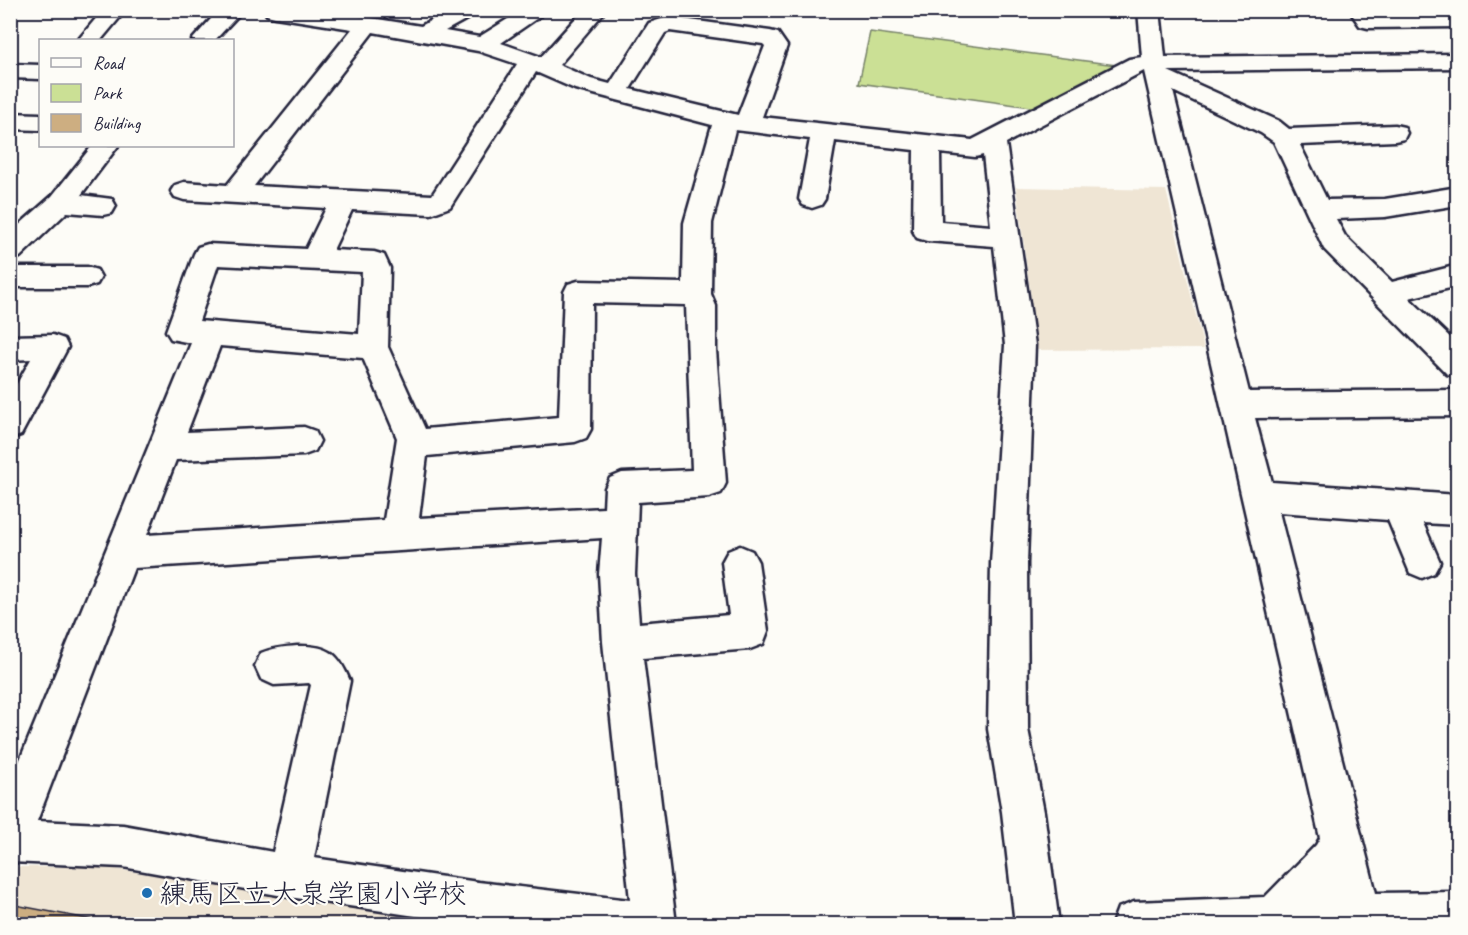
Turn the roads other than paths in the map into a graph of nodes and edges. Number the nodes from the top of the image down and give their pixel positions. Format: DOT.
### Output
graph roads {
  1 [pos="116,10"];
  2 [pos="232,10"];
  3 [pos="465,10"];
  4 [pos="537,10"];
  5 [pos="595,10"];
  6 [pos="1149,10"];
  7 [pos="1360,10"];
  8 [pos="286,11"];
  9 [pos="366,19"];
  10 [pos="1458,20"];
  11 [pos="424,33"];
  12 [pos="90,39"];
  13 [pos="204,39"];
  14 [pos="483,45"];
  15 [pos="1458,61"];
  16 [pos="537,64"];
  17 [pos="1156,69"];
  18 [pos="10,72"];
  19 [pos="39,72"];
  20 [pos="616,92"];
  21 [pos="847,109"];
  22 [pos="10,121"];
  23 [pos="39,122"];
  24 [pos="736,123"];
  25 [pos="1395,133"];
  26 [pos="833,134"];
  27 [pos="1284,138"];
  28 [pos="993,140"];
  29 [pos="927,144"];
  30 [pos="104,147"];
  31 [pos="183,191"];
  32 [pos="234,194"];
  33 [pos="1458,196"];
  34 [pos="812,199"];
  35 [pos="344,200"];
  36 [pos="61,202"];
  37 [pos="104,206"];
  38 [pos="1319,210"];
  39 [pos="1006,237"];
  40 [pos="15,242"];
  41 [pos="315,259"];
  42 [pos="1458,275"];
  43 [pos="10,277"];
  44 [pos="87,278"];
  45 [pos="697,294"];
  46 [pos="1385,294"];
  47 [pos="210,334"];
  48 [pos="373,347"];
  49 [pos="10,348"];
  50 [pos="1458,365"];
  51 [pos="1458,403"];
  52 [pos="1236,405"];
  53 [pos="10,426"];
  54 [pos="304,441"];
  55 [pos="413,444"];
  56 [pos="164,447"];
  57 [pos="1258,496"];
  58 [pos="1400,507"];
  59 [pos="1458,510"];
  60 [pos="620,522"];
  61 [pos="399,535"];
  62 [pos="122,554"];
  63 [pos="740,562"];
  64 [pos="1422,562"];
  65 [pos="622,642"];
  66 [pos="274,666"];
  67 [pos="10,836"];
  68 [pos="1341,840"];
  69 [pos="10,841"];
  70 [pos="290,876"];
  71 [pos="479,914"];
  72 [pos="1458,914"];
  73 [pos="1360,915"];
  74 [pos="1273,920"];
  75 [pos="645,924"];
  76 [pos="654,924"];
  77 [pos="1037,924"];
  78 [pos="1134,924"];
  79 [pos="1188,924"];
  1 -- 12 [label="street"];
  2 -- 13 [label="street"];
  3 -- 11 [label="street"];
  4 -- 14 [label="street"];
  5 -- 16 [label="street"];
  6 -- 17 [label="street"];
  7 -- 10 [label="street"];
  8 -- 9 [label="street"];
  9 -- 11 [label="street"];
  9 -- 32 [label="street"];
  11 -- 14 [label="street"];
  14 -- 16 [label="street"];
  15 -- 17 [label="street"];
  16 -- 20 [label="street"];
  16 -- 35 [label="street"];
  17 -- 27 [label="street"];
  17 -- 28 [label="street"];
  17 -- 52 [label="street"];
  18 -- 19 [label="street"];
  20 -- 24 [label="street"];
  20 -- 24 [label="street"];
  21 -- 26 [label="street"];
  22 -- 23 [label="street"];
  24 -- 26 [label="street"];
  24 -- 45 [label="street"];
  25 -- 27 [label="street"];
  26 -- 29 [label="street"];
  26 -- 34 [label="street"];
  27 -- 38 [label="street"];
  28 -- 29 [label="street"];
  28 -- 39 [label="street"];
  29 -- 39 [label="street"];
  30 -- 36 [label="street"];
  31 -- 32 [label="street"];
  32 -- 35 [label="street"];
  33 -- 38 [label="street"];
  35 -- 41 [label="street"];
  36 -- 37 [label="street"];
  36 -- 40 [label="street"];
  38 -- 46 [label="street"];
  39 -- 77 [label="street"];
  41 -- 47 [label="street"];
  41 -- 48 [label="street"];
  42 -- 46 [label="street"];
  43 -- 44 [label="street"];
  45 -- 55 [label="street"];
  45 -- 60 [label="street"];
  46 -- 50 [label="street"];
  47 -- 48 [label="street"];
  47 -- 56 [label="street"];
  48 -- 55 [label="street"];
  49 -- 53 [label="street"];
  51 -- 52 [label="street"];
  52 -- 57 [label="street"];
  54 -- 56 [label="street"];
  55 -- 61 [label="street"];
  56 -- 62 [label="street"];
  57 -- 58 [label="street"];
  57 -- 68 [label="street"];
  58 -- 59 [label="street"];
  58 -- 64 [label="street"];
  60 -- 61 [label="street"];
  60 -- 65 [label="street"];
  61 -- 62 [label="street"];
  62 -- 67 [label="street"];
  63 -- 65 [label="street"];
  65 -- 76 [label="street"];
  66 -- 70 [label="street"];
  68 -- 73 [label="street"];
  68 -- 74 [label="street"];
  69 -- 70 [label="street"];
  70 -- 71 [label="street"];
  71 -- 75 [label="street"];
  72 -- 73 [label="street"];
  73 -- 74 [label="street"];
  74 -- 79 [label="street"];
  78 -- 79 [label="street"];
}
